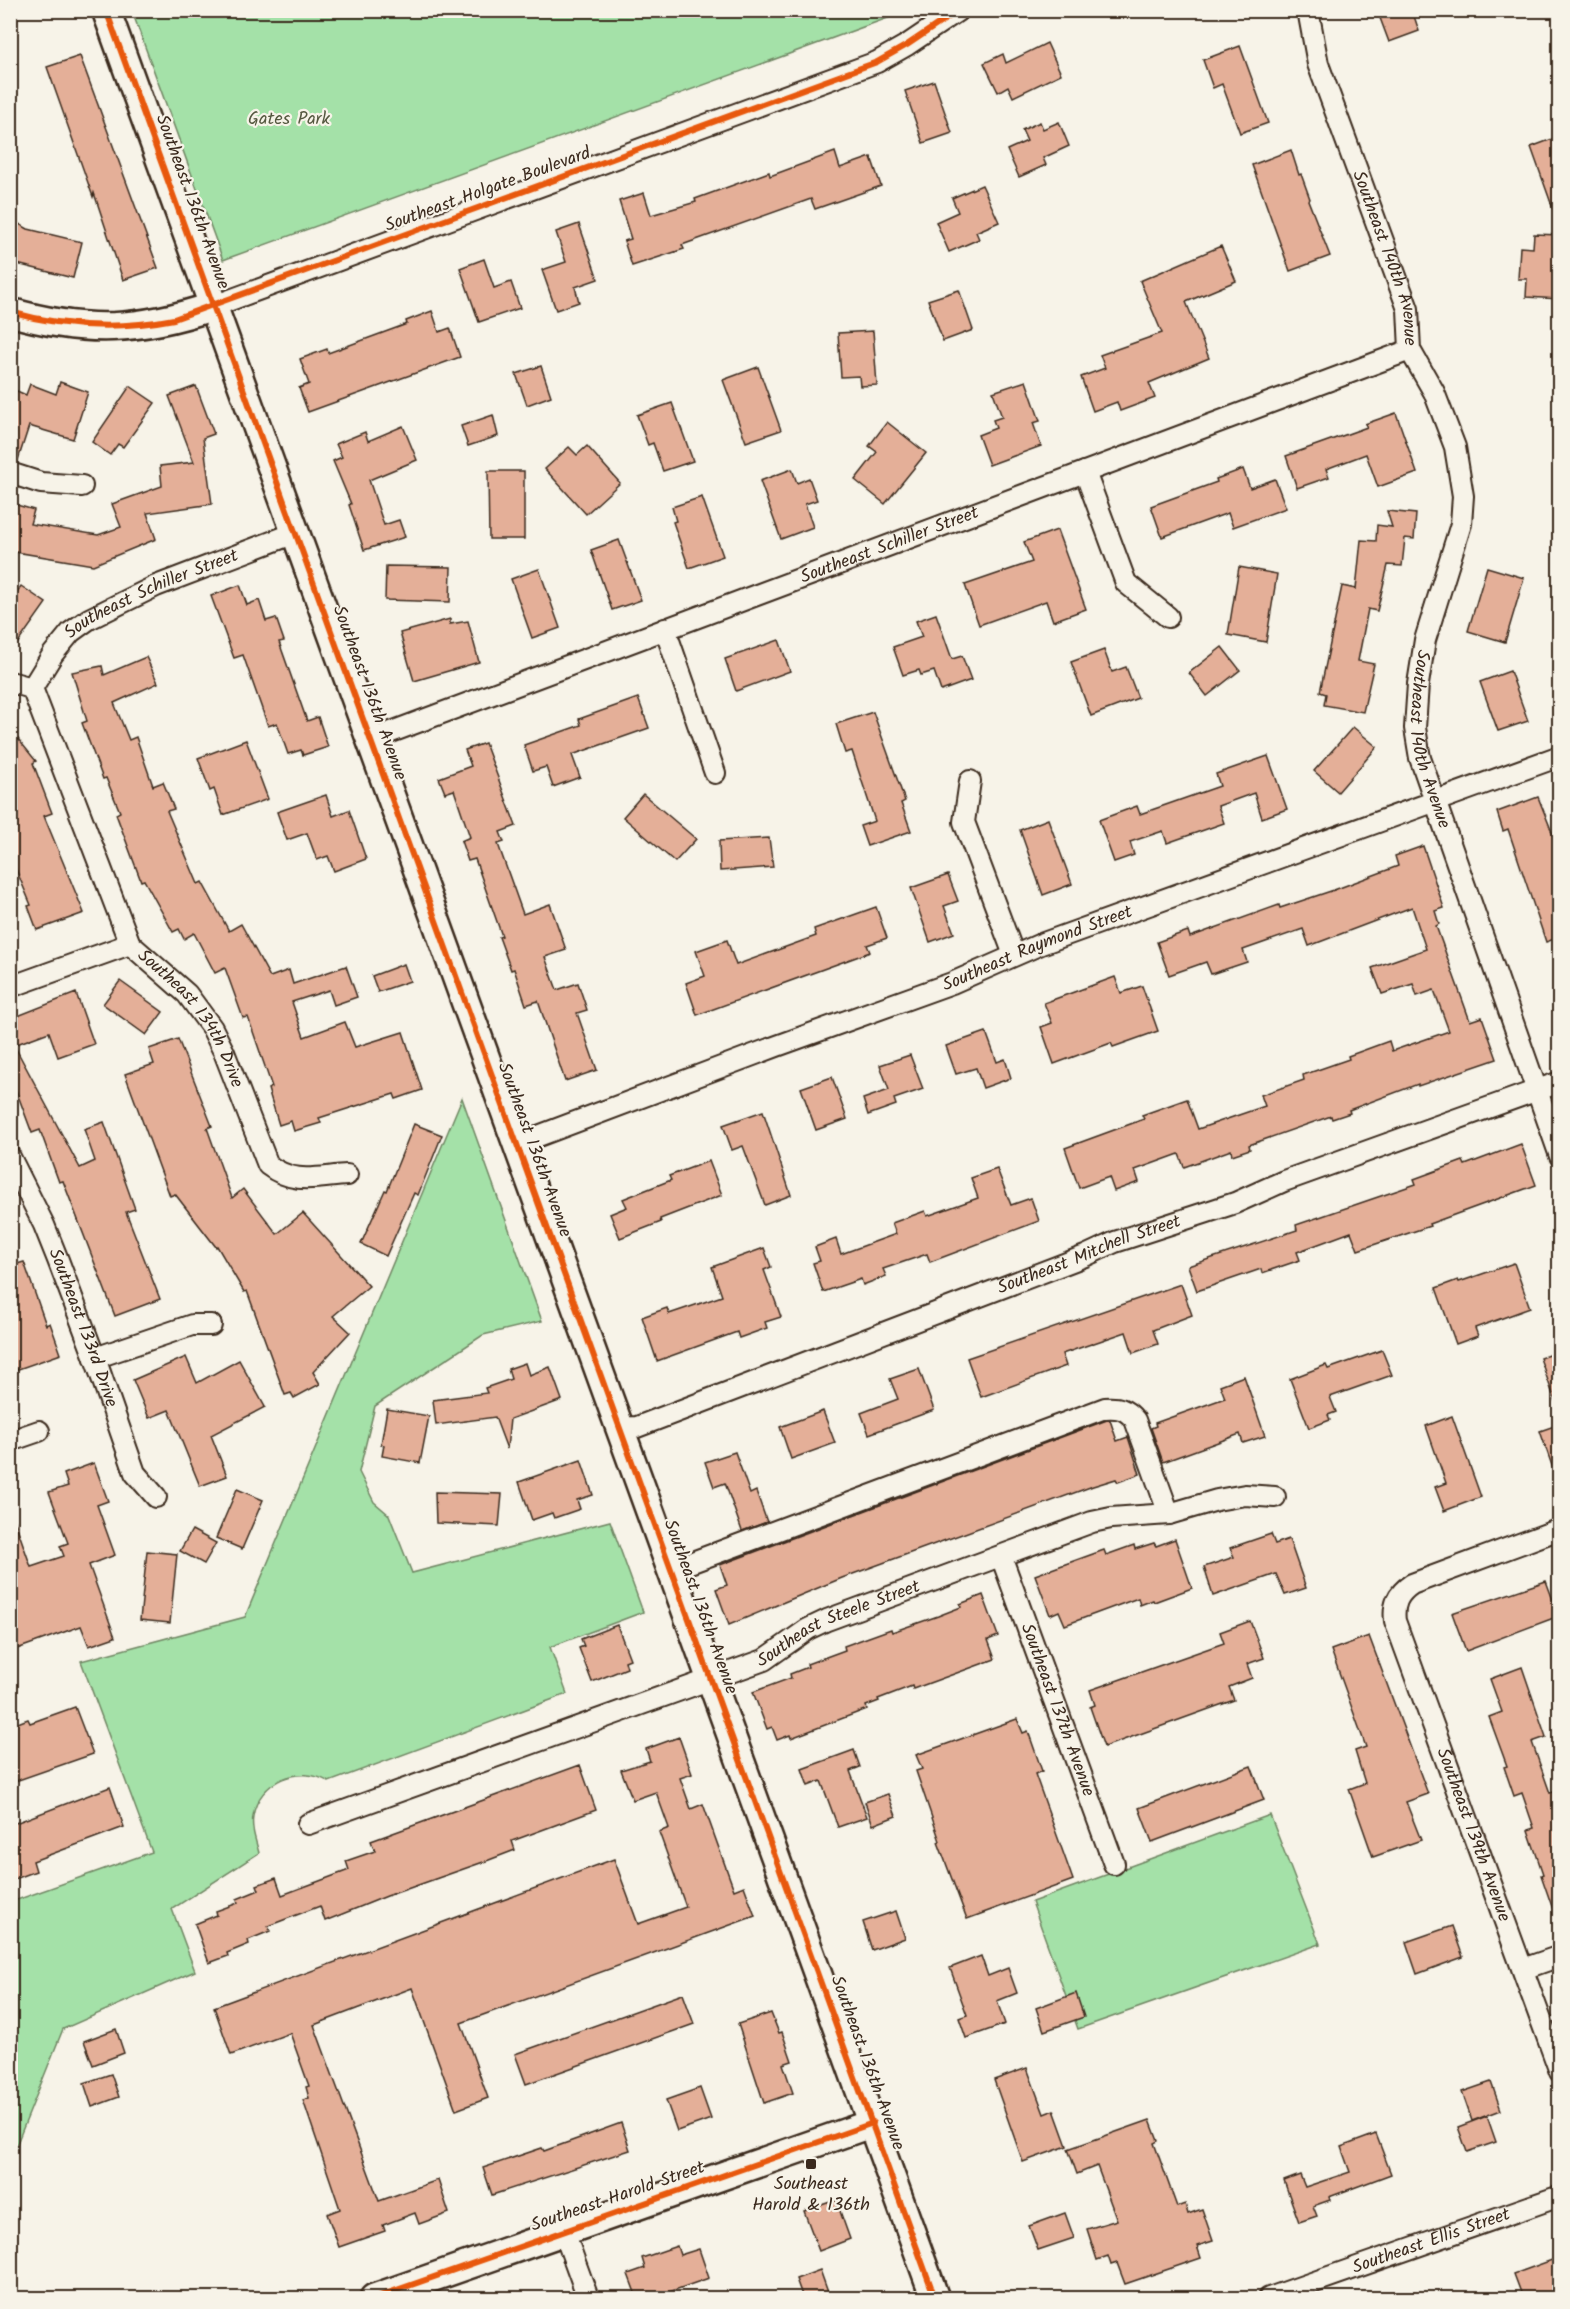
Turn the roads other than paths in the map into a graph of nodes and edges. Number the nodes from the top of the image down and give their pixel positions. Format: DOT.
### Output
graph roads {
  1 [pos="106,10"];
  2 [pos="958,10"];
  3 [pos="1308,10"];
  4 [pos="214,306"];
  5 [pos="10,312"];
  6 [pos="1410,350"];
  7 [pos="1085,472"];
  8 [pos="10,473"];
  9 [pos="82,486"];
  10 [pos="295,533"];
  11 [pos="1168,617"];
  12 [pos="665,629"];
  13 [pos="10,682"];
  14 [pos="32,688"];
  15 [pos="370,740"];
  16 [pos="1560,756"];
  17 [pos="715,772"];
  18 [pos="970,781"];
  19 [pos="1434,800"];
  20 [pos="130,944"];
  21 [pos="1014,955"];
  22 [pos="10,987"];
  23 [pos="1560,1082"];
  24 [pos="1537,1090"];
  25 [pos="517,1144"];
  26 [pos="1560,1156"];
  27 [pos="10,1157"];
  28 [pos="347,1175"];
  29 [pos="211,1325"];
  30 [pos="95,1358"];
  31 [pos="619,1428"];
  32 [pos="39,1431"];
  33 [pos="10,1441"];
  34 [pos="156,1497"];
  35 [pos="1275,1497"];
  36 [pos="1169,1514"];
  37 [pos="1560,1529"];
  38 [pos="1001,1556"];
  39 [pos="670,1570"];
  40 [pos="710,1680"];
  41 [pos="308,1824"];
  42 [pos="1114,1864"];
  43 [pos="1560,1956"];
  44 [pos="1523,1969"];
  45 [pos="1560,2072"];
  46 [pos="873,2123"];
  47 [pos="1560,2196"];
  48 [pos="564,2232"];
  49 [pos="374,2298"];
  50 [pos="588,2298"];
  51 [pos="935,2298"];
  52 [pos="1269,2298"];
  1 -- 4 [label="street, Southeast 136th Avenue"];
  2 -- 4 [label="street, Southeast Holgate Boulevard"];
  3 -- 6 [label="street, Southeast 140th Avenue"];
  4 -- 5 [label="street, Southeast Holgate Boulevard"];
  4 -- 10 [label="street, Southeast 136th Avenue"];
  6 -- 7 [label="street, Southeast Schiller Street"];
  6 -- 19 [label="street, Southeast 140th Avenue"];
  7 -- 11 [label="street"];
  7 -- 12 [label="street, Southeast Schiller Street"];
  8 -- 9 [label="street"];
  10 -- 14 [label="street, Southeast Schiller Street"];
  10 -- 15 [label="street, Southeast 136th Avenue"];
  12 -- 15 [label="street, Southeast Schiller Street"];
  12 -- 17 [label="street"];
  13 -- 14 [label="street"];
  14 -- 20 [label="street, Southeast 134th Drive"];
  15 -- 25 [label="street, Southeast 136th Avenue"];
  16 -- 19 [label="street, Southeast Raymond Street"];
  18 -- 21 [label="street"];
  19 -- 21 [label="street, Southeast Raymond Street"];
  19 -- 24 [label="street, Southeast 140th Avenue"];
  20 -- 22 [label="street"];
  20 -- 28 [label="street, Southeast 134th Drive"];
  21 -- 25 [label="street, Southeast Raymond Street"];
  23 -- 24 [label="street, Southeast Mitchell Street"];
  24 -- 26 [label="street, Southeast 140th Avenue"];
  24 -- 31 [label="street, Southeast Mitchell Street"];
  25 -- 31 [label="street, Southeast 136th Avenue"];
  27 -- 30 [label="street, Southeast 133rd Drive"];
  29 -- 30 [label="street"];
  30 -- 34 [label="street, Southeast 133rd Drive"];
  31 -- 39 [label="street, Southeast 136th Avenue"];
  32 -- 33 [label="street"];
  35 -- 36 [label="street, Southeast Steele Street"];
  36 -- 38 [label="street, Southeast Steele Street"];
  36 -- 39 [label="street"];
  37 -- 44 [label="street, Southeast 139th Avenue"];
  38 -- 40 [label="street, Southeast Steele Street"];
  38 -- 42 [label="street, Southeast 137th Avenue"];
  39 -- 40 [label="street, Southeast 136th Avenue"];
  40 -- 41 [label="street, Southeast Steele Street"];
  40 -- 46 [label="street, Southeast 136th Avenue"];
  43 -- 44 [label="street"];
  44 -- 45 [label="street, Southeast 139th Avenue"];
  46 -- 48 [label="street, Southeast Harold Street"];
  46 -- 51 [label="street, Southeast 136th Avenue"];
  47 -- 52 [label="street, Southeast Ellis Street"];
  48 -- 49 [label="street, Southeast Harold Street"];
  48 -- 50 [label="street"];
}
